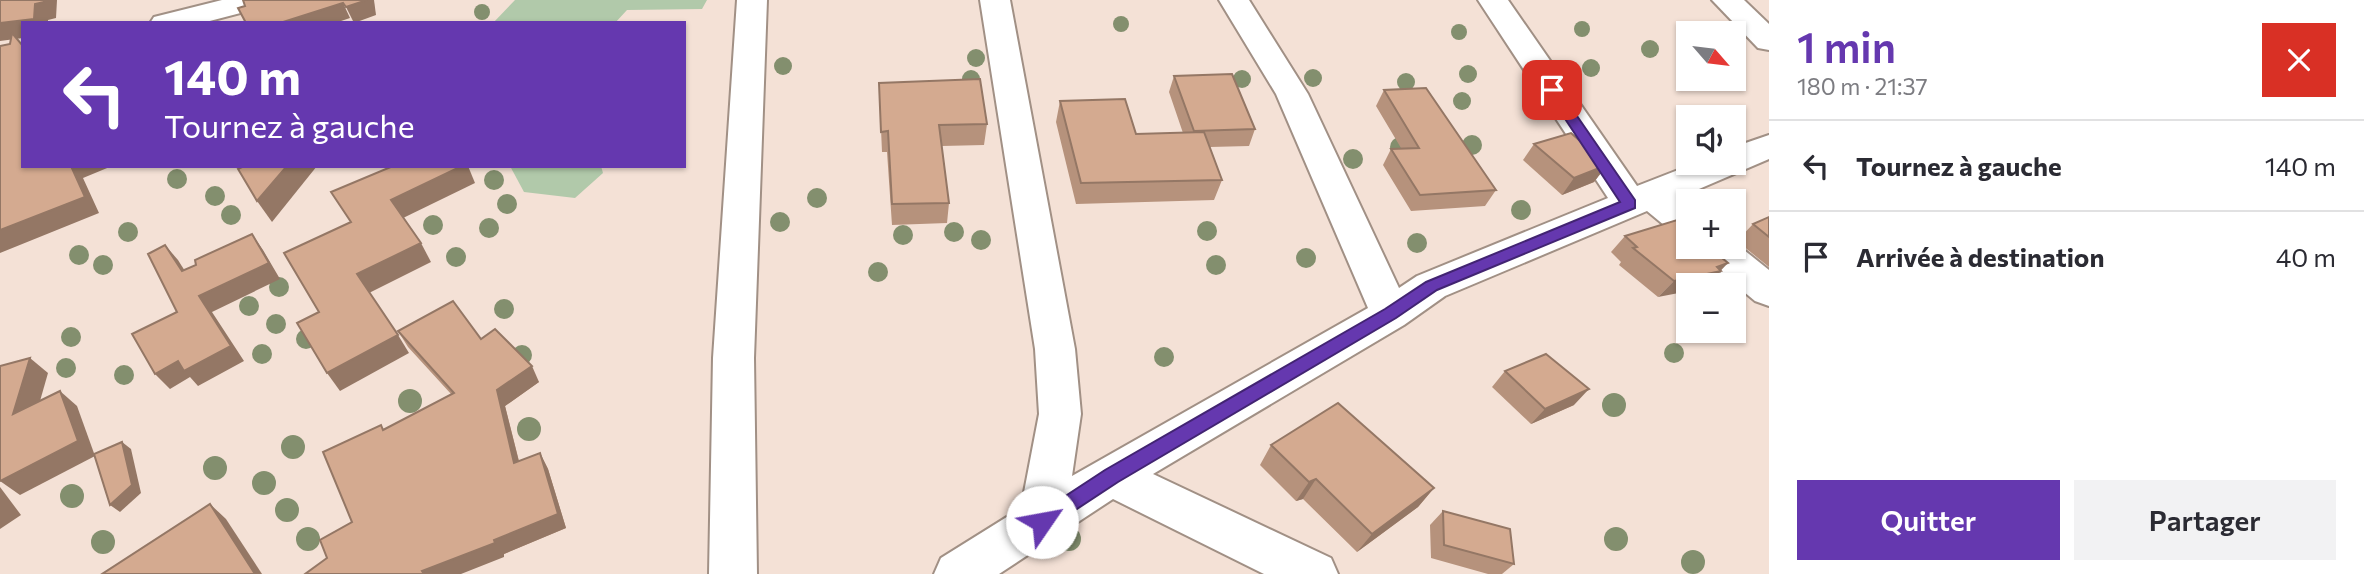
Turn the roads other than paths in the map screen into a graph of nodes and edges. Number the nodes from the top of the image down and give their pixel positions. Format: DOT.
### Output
graph roads {
  1 [pos="257,0"];
  2 [pos="752,0"];
  3 [pos="995,0"];
  4 [pos="1234,0"];
  5 [pos="1493,0"];
  6 [pos="1727,0"];
  7 [pos="173,21"];
  8 [pos="1769,41"];
  9 [pos="1769,146"];
  10 [pos="1746,155"];
  11 [pos="1699,175"];
  12 [pos="1640,199"];
  13 [pos="1676,219"];
  14 [pos="1730,259"];
  15 [pos="1769,291"];
  16 [pos="1390,314"];
  17 [pos="1111,476"];
  18 [pos="1042,522"];
  19 [pos="733,574"];
  20 [pos="958,574"];
  21 [pos="1314,574"];
  1 -- 7 [label="street"];
  2 -- 19 [label="street"];
  3 -- 18 [label="street"];
  4 -- 16 [label="street"];
  5 -- 12 [label="street"];
  6 -- 8 [label="street"];
  9 -- 10 [label="street"];
  11 -- 12 [label="street"];
  12 -- 13 [label="street"];
  12 -- 16 [label="street"];
  14 -- 15 [label="street"];
  16 -- 17 [label="street"];
  17 -- 18 [label="street"];
  17 -- 21 [label="street"];
  18 -- 20 [label="street"];
}
